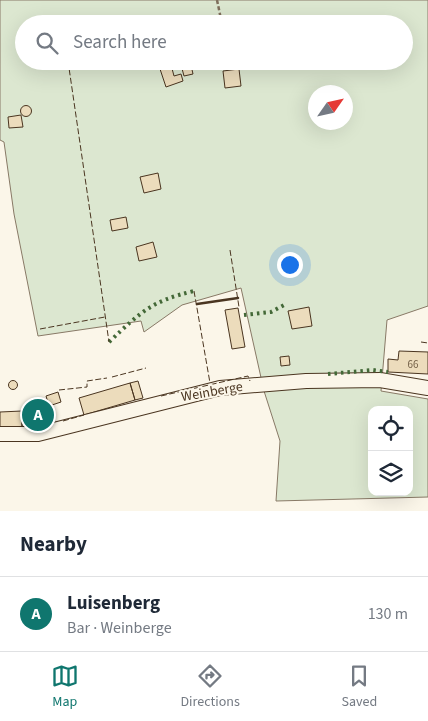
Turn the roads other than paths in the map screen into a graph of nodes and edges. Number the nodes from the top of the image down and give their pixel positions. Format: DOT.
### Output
graph roads {
  1 [pos="428,388"];
  2 [pos="0,434"];
  1 -- 2 [label="street, Weinberge"];
}
